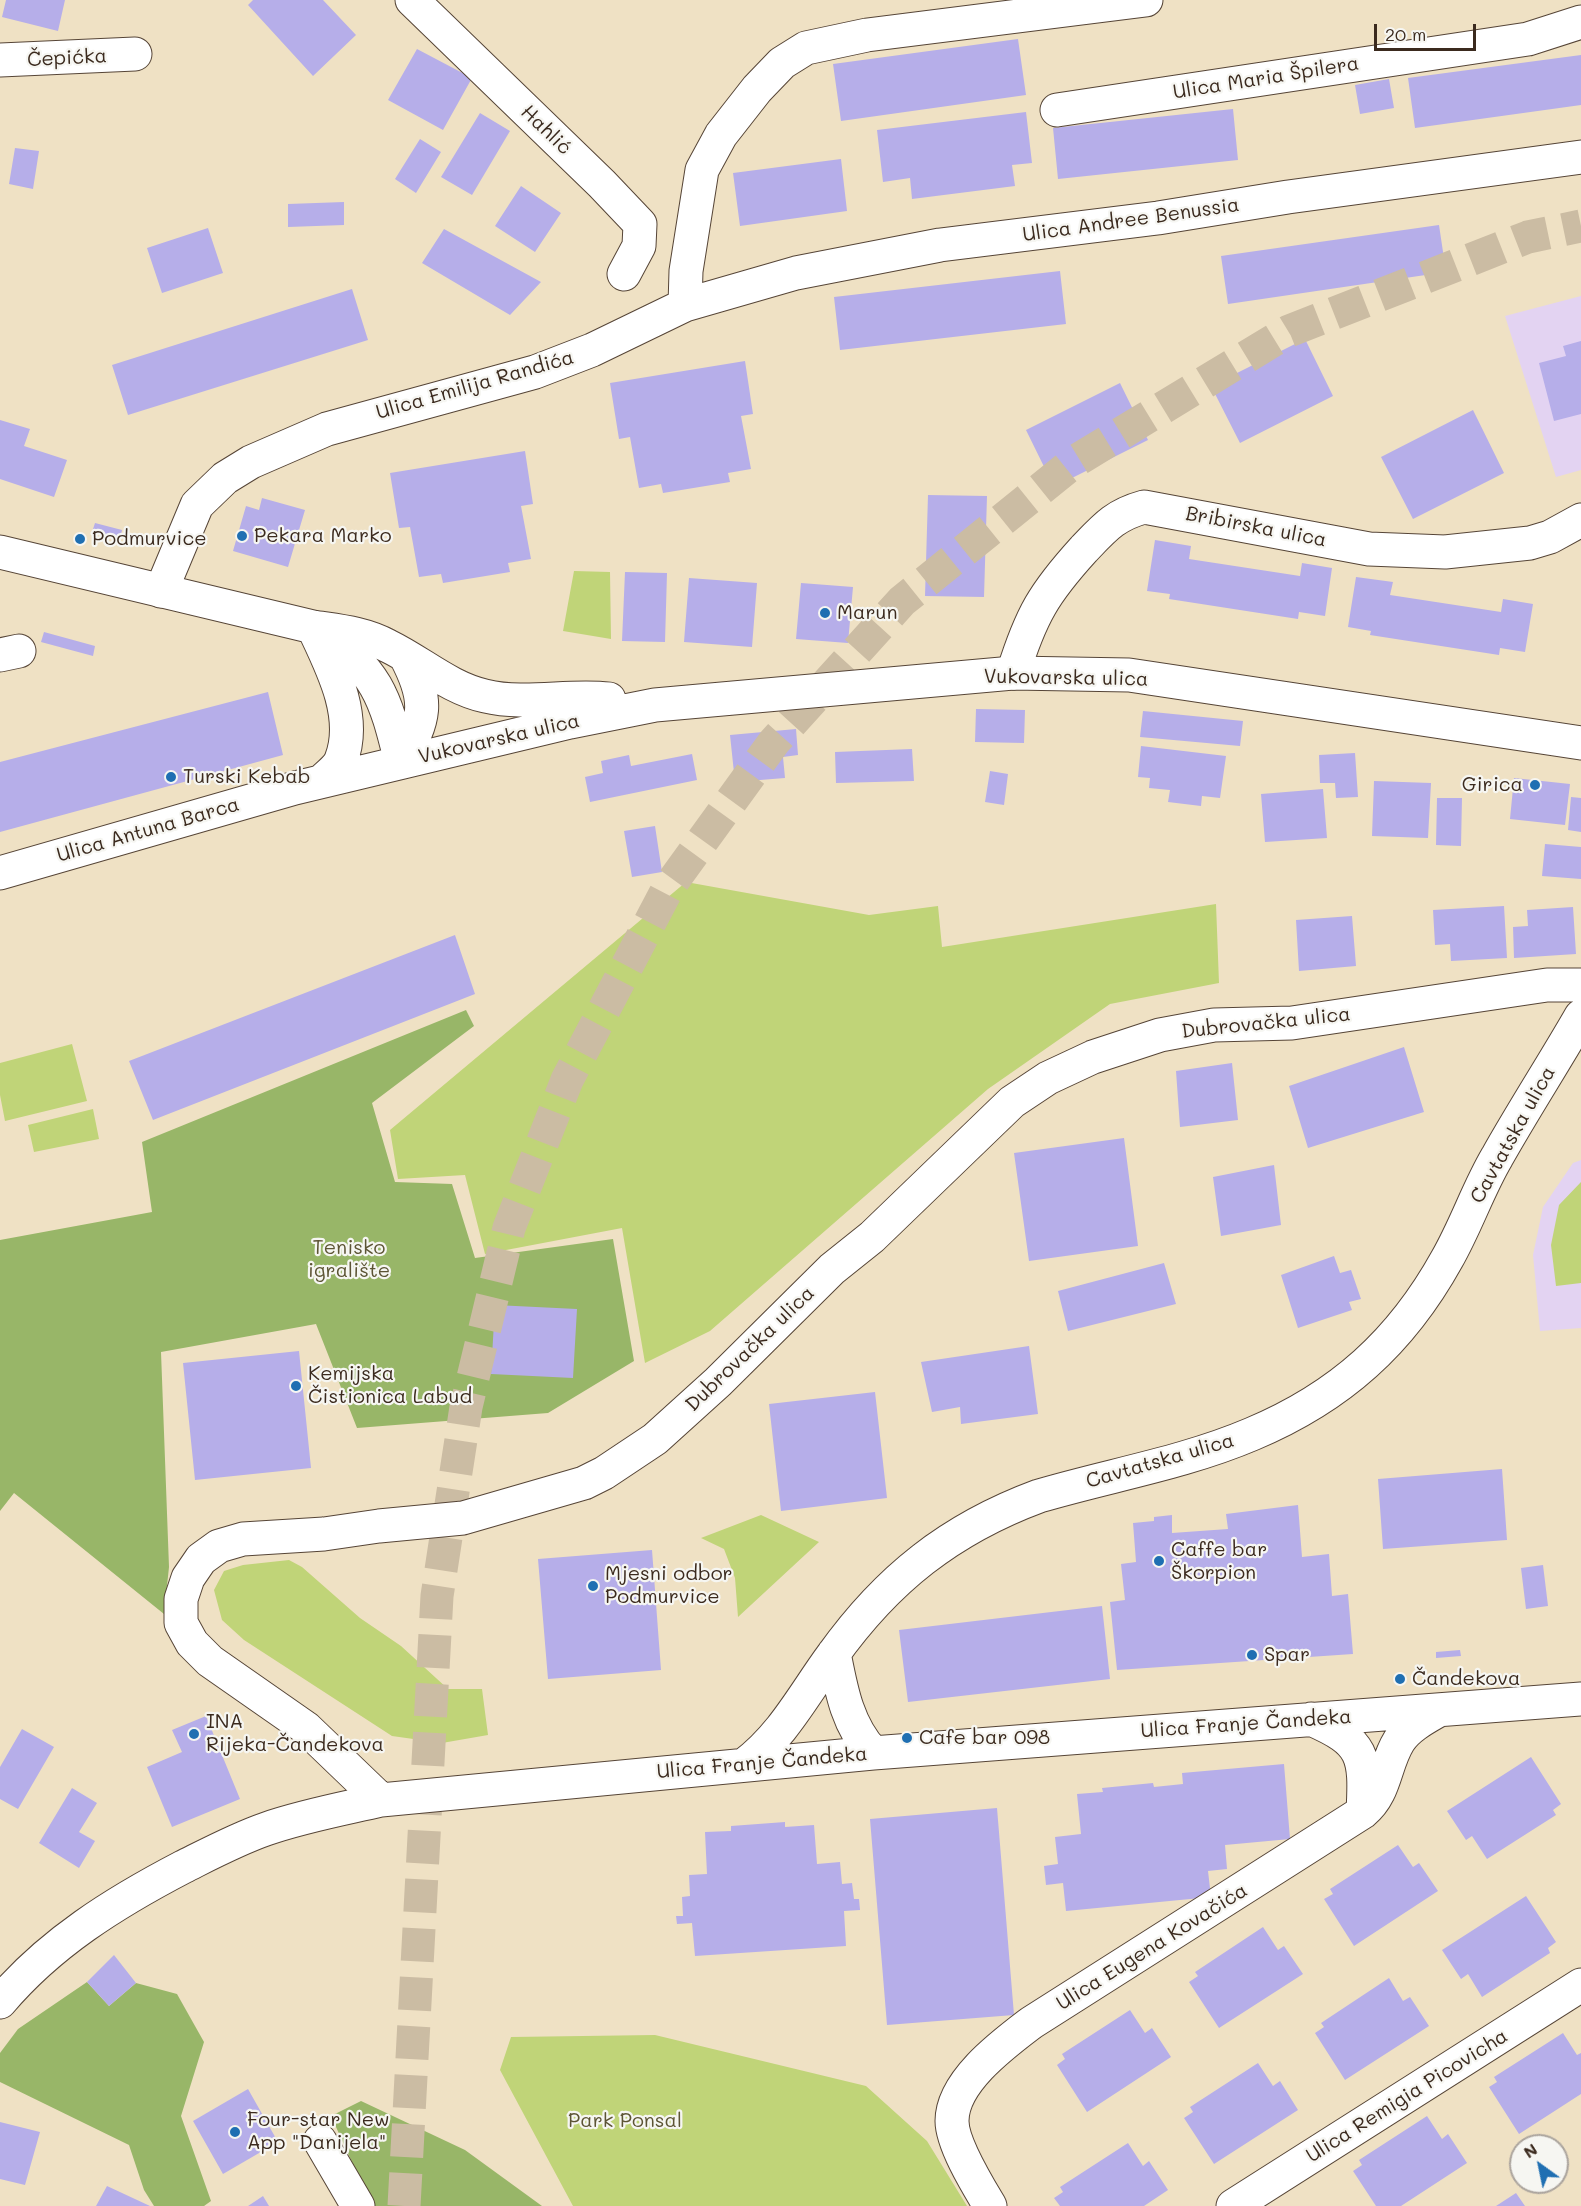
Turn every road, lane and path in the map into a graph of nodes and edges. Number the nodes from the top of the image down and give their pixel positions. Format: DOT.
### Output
graph roads {
  1 [pos="412,0"];
  2 [pos="1146,0"];
  3 [pos="1581,22"];
  4 [pos="135,54"];
  5 [pos="0,60"];
  6 [pos="1057,110"];
  7 [pos="1581,157"];
  8 [pos="624,274"];
  9 [pos="685,305"];
  10 [pos="1581,520"];
  11 [pos="0,552"];
  12 [pos="161,591"];
  13 [pos="313,627"];
  14 [pos="406,657"];
  15 [pos="1014,673"];
  16 [pos="655,705"];
  17 [pos="1581,742"];
  18 [pos="401,762"];
  19 [pos="322,781"];
  20 [pos="0,873"];
  21 [pos="1581,985"];
  22 [pos="1581,1016"];
  23 [pos="834,1653"];
  24 [pos="1581,1699"];
  25 [pos="1439,1710"];
  26 [pos="1311,1719"];
  27 [pos="873,1753"];
  28 [pos="744,1765"];
  29 [pos="381,1800"];
  30 [pos="1364,1812"];
  31 [pos="1581,1985"];
  32 [pos="0,2002"];
  33 [pos="320,2140"];
  34 [pos="358,2206"];
  35 [pos="990,2206"];
  36 [pos="1233,2206"];
  1 -- 8 [label="street, Hahlić"];
  2 -- 9 [label="street"];
  3 -- 6 [label="street, Ulica Maria Špilera"];
  4 -- 5 [label="street, Čepićka"];
  7 -- 9 [label="street, Ulica Andree Benussia"];
  9 -- 12 [label="street, Ulica Emilija Randića"];
  10 -- 15 [label="street, Bribirska ulica"];
  11 -- 12 [label="street, Vukovarska ulica"];
  12 -- 13 [label="street, Vukovarska ulica"];
  13 -- 14 [label="street, Vukovarska ulica"];
  13 -- 18 [label="street, Vukovarska ulica"];
  13 -- 19 [label="street"];
  14 -- 16 [label="street, Vukovarska ulica"];
  14 -- 18 [label="street"];
  15 -- 16 [label="street, Vukovarska ulica"];
  15 -- 17 [label="street, Vukovarska ulica"];
  16 -- 18 [label="street, Vukovarska ulica"];
  18 -- 19 [label="street, Ulica Antuna Barca"];
  19 -- 20 [label="street, Ulica Antuna Barca"];
  21 -- 29 [label="street, Dubrovačka ulica"];
  22 -- 23 [label="street, Cavtatska ulica"];
  23 -- 27 [label="street"];
  23 -- 28 [label="street, Cavtatska ulica"];
  24 -- 25 [label="street, Ulica Franje Čandeka"];
  25 -- 26 [label="street, Ulica Franje Čandeka"];
  25 -- 30 [label="street, Ulica Eugena Kovačića"];
  26 -- 27 [label="street, Ulica Franje Čandeka"];
  26 -- 30 [label="street"];
  27 -- 28 [label="street, Ulica Franje Čandeka"];
  28 -- 29 [label="street, Ulica Franje Čandeka"];
  29 -- 32 [label="street, Ulica Franje Čandeka"];
  30 -- 35 [label="street, Ulica Eugena Kovačića"];
  31 -- 36 [label="street, Ulica Remigia Picovicha"];
  33 -- 34 [label="street"];
}
